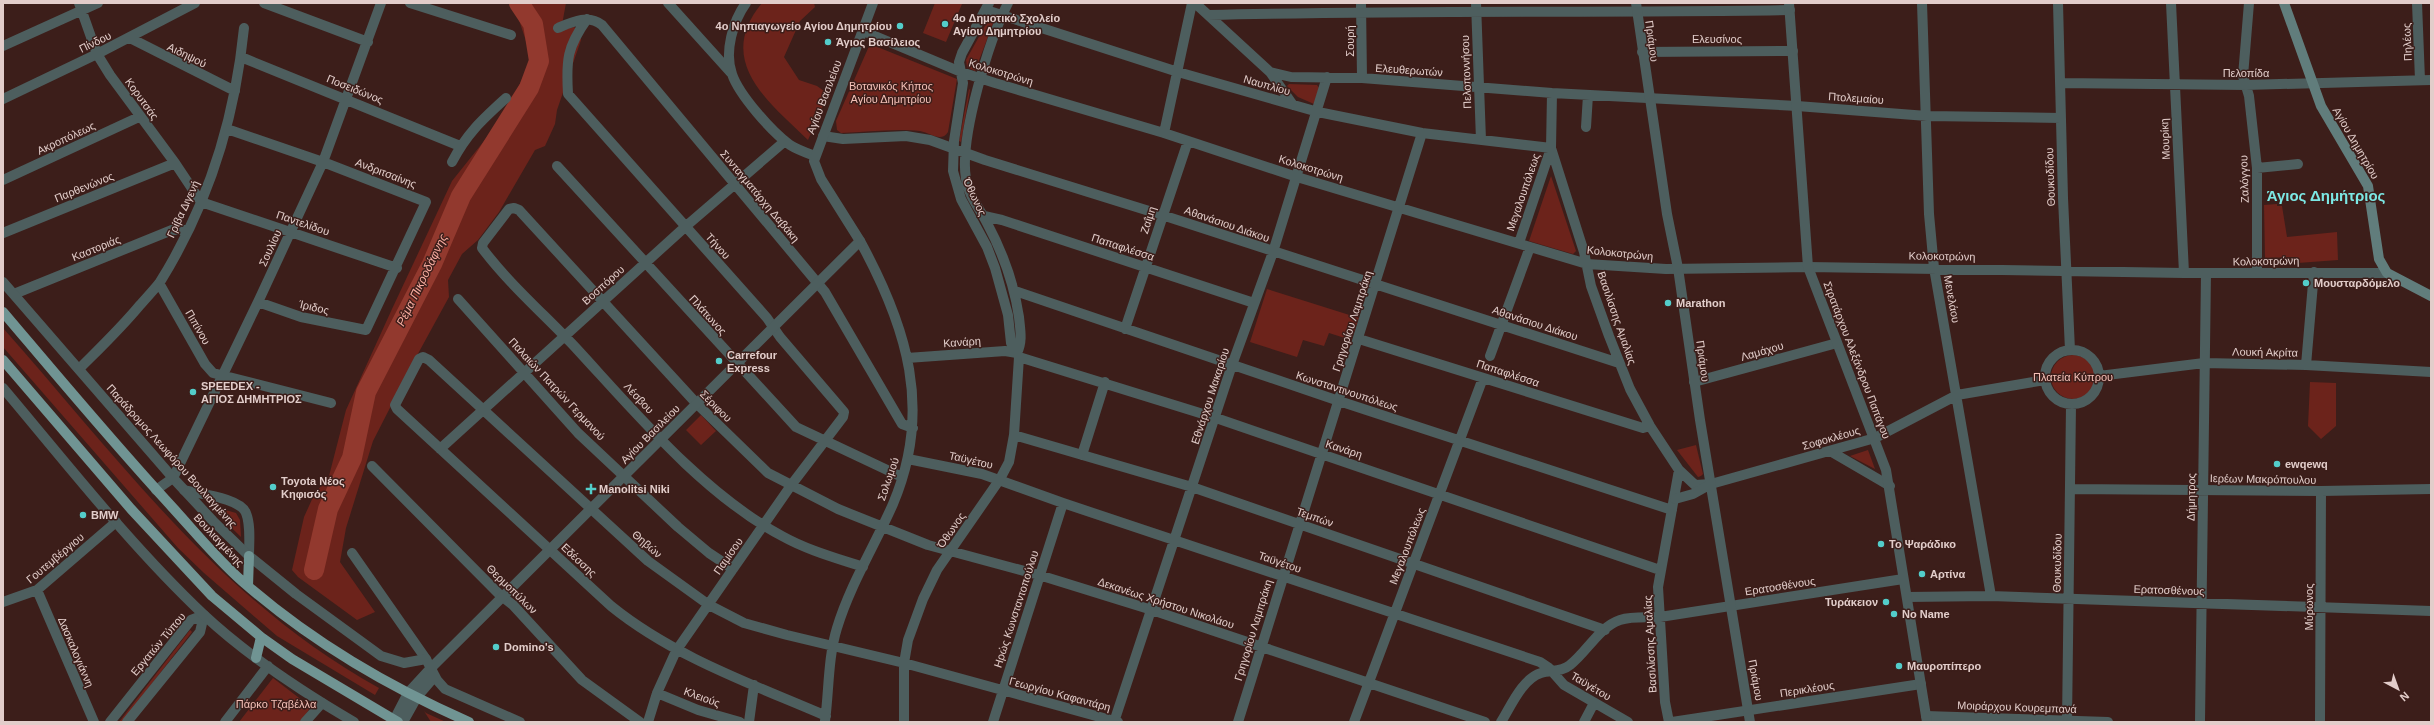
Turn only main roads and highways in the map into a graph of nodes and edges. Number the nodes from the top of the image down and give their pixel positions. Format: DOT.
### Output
graph roads {
  1 [pos="2284,3"];
  2 [pos="2431,296"];
  3 [pos="3,312"];
  4 [pos="3,360"];
  5 [pos="250,556"];
  6 [pos="248,586"];
  7 [pos="261,637"];
  8 [pos="256,658"];
  9 [pos="398,721"];
  10 [pos="469,722"];
  1 -- 2 [label="main road, Αγίου Δημητρίου"];
  3 -- 6 [label="main road, Βουλιαγμένης"];
  4 -- 7 [label="main road"];
  5 -- 6 [label="main road"];
  6 -- 10 [label="main road, Βουλιαγμένης"];
  7 -- 8 [label="main road"];
  7 -- 9 [label="main road"];
}
